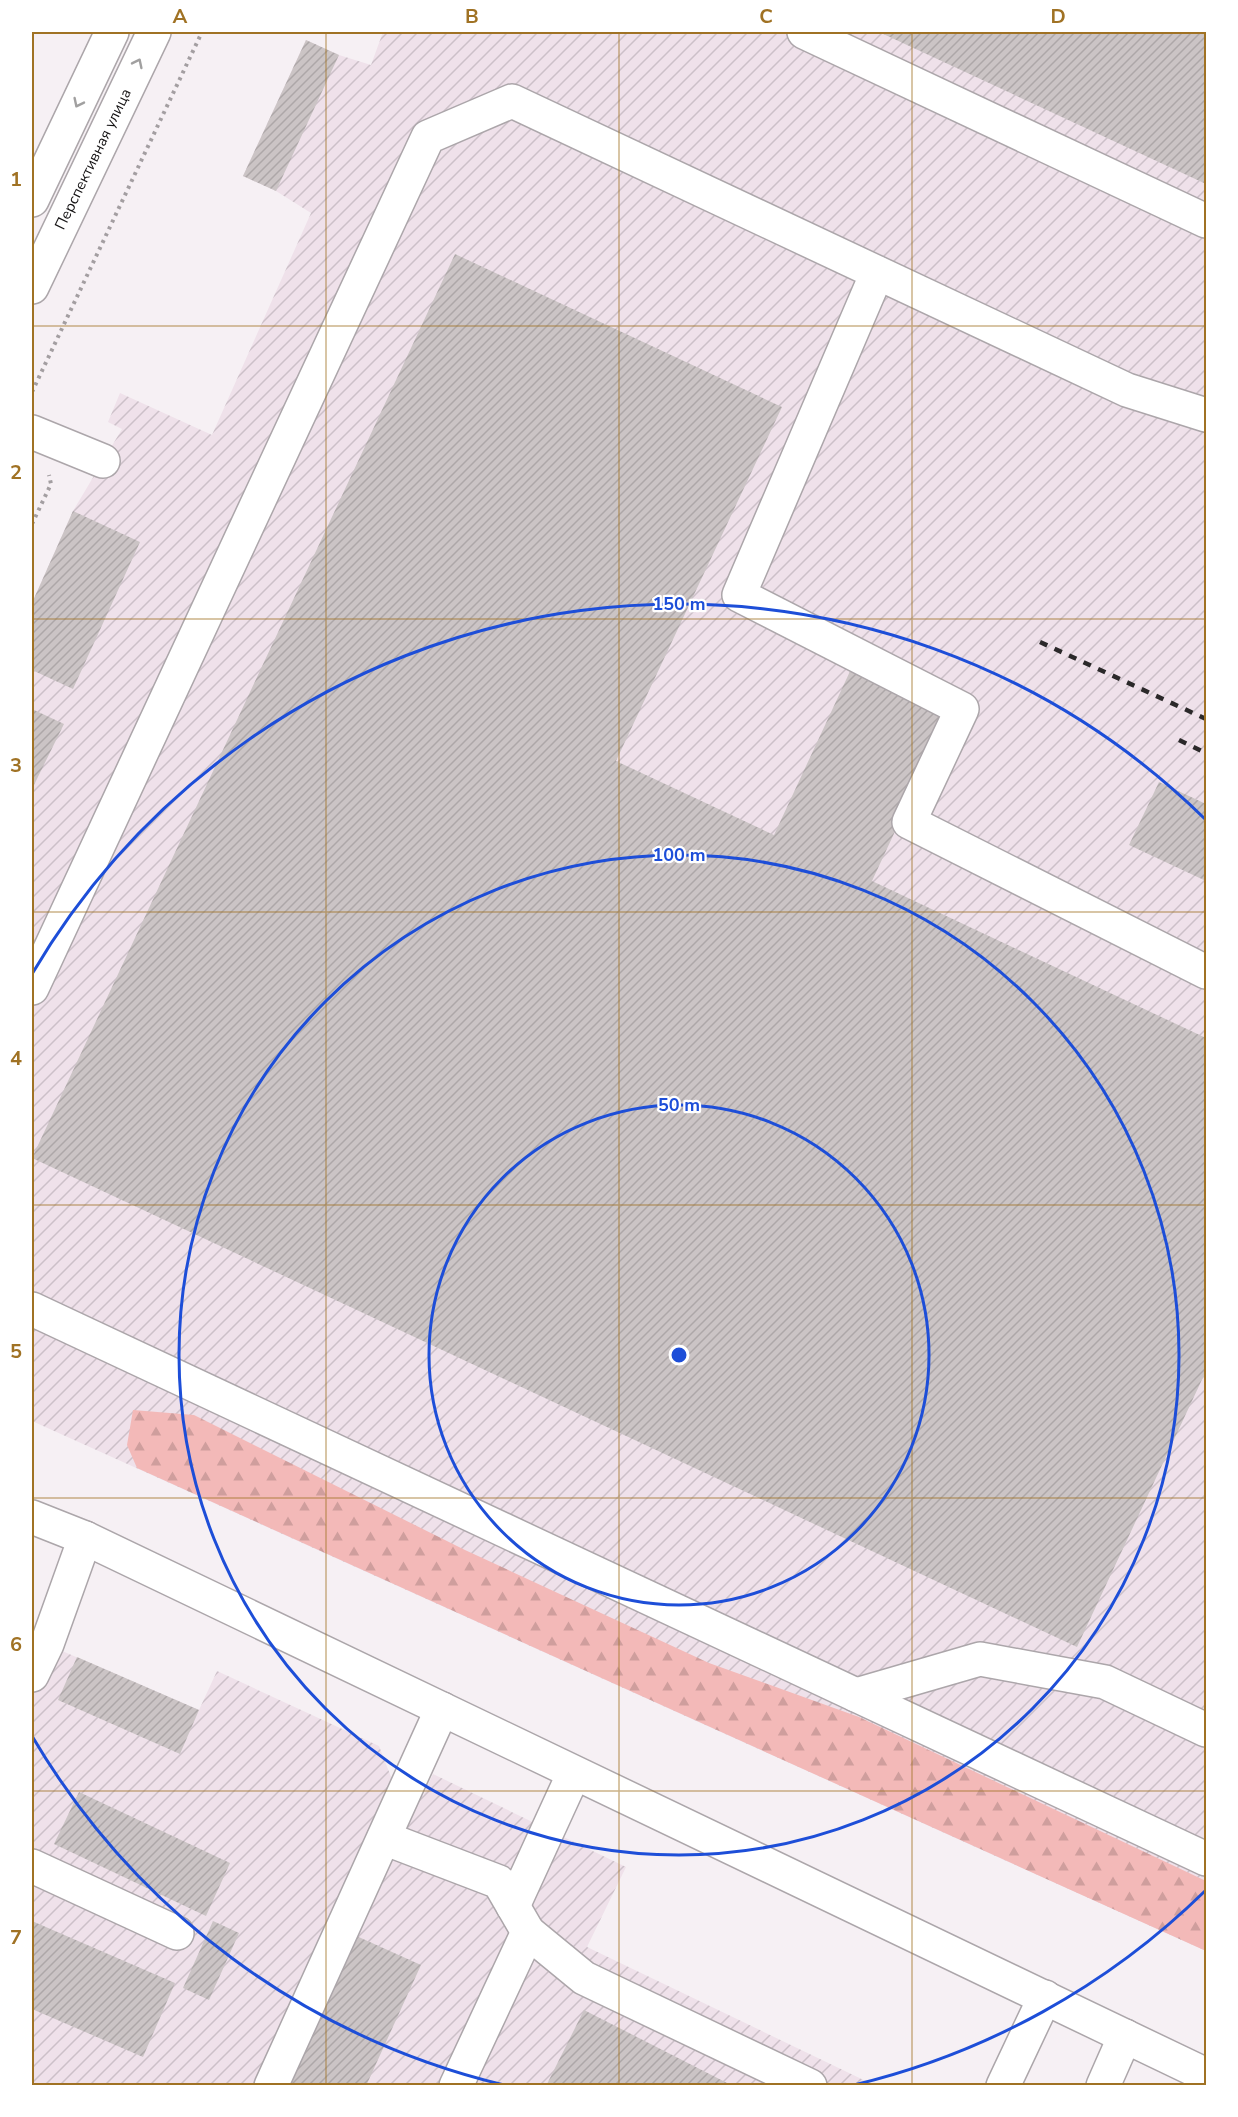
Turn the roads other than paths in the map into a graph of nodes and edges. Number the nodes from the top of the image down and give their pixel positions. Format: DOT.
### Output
graph roads {
  1 [pos="112,32"];
  2 [pos="154,32"];
  3 [pos="804,32"];
  4 [pos="32,200"];
  5 [pos="1206,220"];
  6 [pos="877,273"];
  7 [pos="32,287"];
  8 [pos="1206,415"];
  9 [pos="37,434"];
  10 [pos="103,461"];
  11 [pos="1206,972"];
  12 [pos="32,988"];
  13 [pos="32,1309"];
  14 [pos="32,1517"];
  15 [pos="85,1538"];
  16 [pos="32,1675"];
  17 [pos="856,1695"];
  18 [pos="441,1709"];
  19 [pos="1206,1730"];
  20 [pos="574,1773"];
  21 [pos="384,1838"];
  22 [pos="1206,1859"];
  23 [pos="32,1866"];
  24 [pos="520,1919"];
  25 [pos="177,1933"];
  26 [pos="1045,1997"];
  27 [pos="1125,2036"];
  28 [pos="1206,2075"];
  29 [pos="271,2085"];
  30 [pos="456,2085"];
  31 [pos="810,2085"];
  32 [pos="1003,2085"];
  33 [pos="1103,2085"];
  1 -- 4 [label="main road, one-way"];
  7 -- 2 [label="main road, Перспективная улица, one-way"];
  3 -- 5 [label="main road"];
  6 -- 8 [label="main road"];
  6 -- 11 [label="main road"];
  6 -- 12 [label="main road"];
  9 -- 10 [label="main road"];
  13 -- 17 [label="main road"];
  14 -- 15 [label="main road"];
  15 -- 16 [label="main road"];
  15 -- 18 [label="main road"];
  17 -- 19 [label="main road"];
  17 -- 22 [label="main road"];
  18 -- 20 [label="main road"];
  18 -- 21 [label="main road"];
  20 -- 24 [label="main road"];
  20 -- 26 [label="main road"];
  21 -- 24 [label="main road"];
  21 -- 29 [label="main road"];
  23 -- 25 [label="main road"];
  24 -- 30 [label="main road"];
  24 -- 31 [label="main road"];
  26 -- 27 [label="main road"];
  26 -- 32 [label="main road"];
  27 -- 28 [label="main road"];
  27 -- 33 [label="main road"];
}
